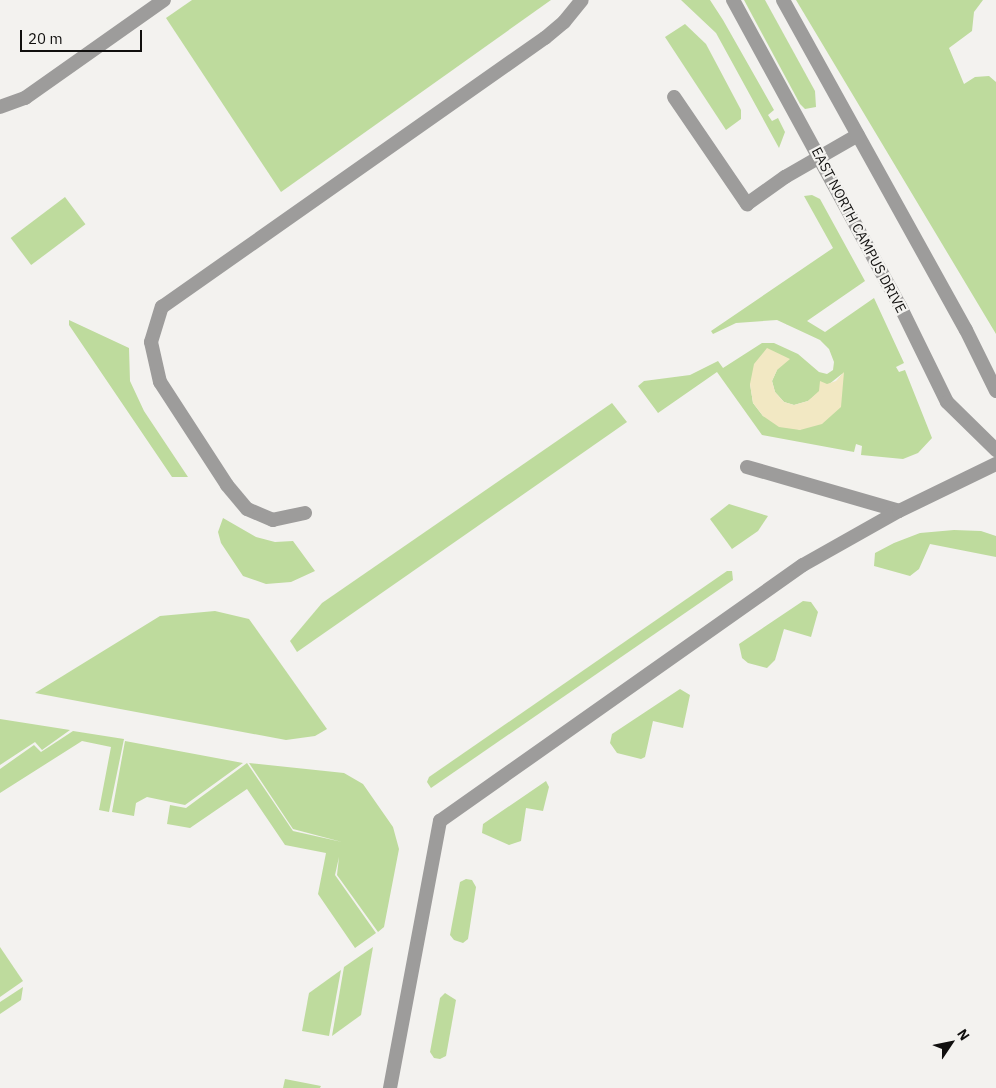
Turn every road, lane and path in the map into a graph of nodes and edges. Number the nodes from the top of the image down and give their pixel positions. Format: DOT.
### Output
graph roads {
  1 [pos="164,0"];
  2 [pos="582,0"];
  3 [pos="733,0"];
  4 [pos="782,0"];
  5 [pos="674,96"];
  6 [pos="0,107"];
  7 [pos="858,135"];
  8 [pos="819,157"];
  9 [pos="996,390"];
  10 [pos="996,450"];
  11 [pos="996,464"];
  12 [pos="747,467"];
  13 [pos="899,511"];
  14 [pos="305,513"];
  15 [pos="390,1088"];
  1 -- 6 [label="street"];
  2 -- 14 [label="street"];
  3 -- 8 [label="street, EAST NORTH CAMPUS DRIVE"];
  4 -- 7 [label="street"];
  5 -- 8 [label="street"];
  7 -- 8 [label="street"];
  7 -- 9 [label="street"];
  8 -- 10 [label="street, EAST NORTH CAMPUS DRIVE"];
  11 -- 13 [label="street"];
  12 -- 13 [label="street"];
  13 -- 15 [label="street"];
}
